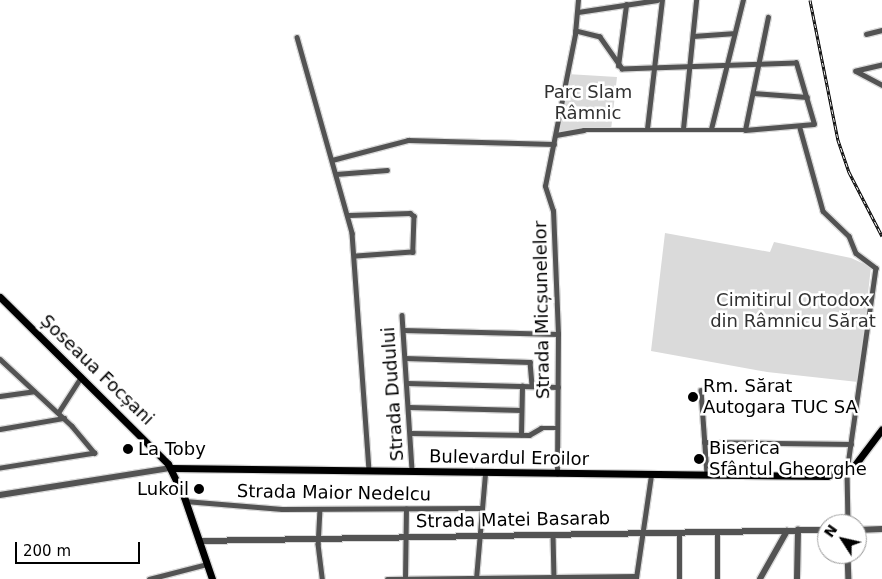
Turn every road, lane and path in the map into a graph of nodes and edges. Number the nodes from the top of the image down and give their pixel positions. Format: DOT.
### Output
graph roads {
  1 [pos="578,0"];
  2 [pos="657,0"];
  3 [pos="662,0"];
  4 [pos="696,0"];
  5 [pos="743,0"];
  6 [pos="626,5"];
  7 [pos="578,12"];
  8 [pos="768,17"];
  9 [pos="882,30"];
  10 [pos="576,32"];
  11 [pos="732,32"];
  12 [pos="866,34"];
  13 [pos="693,36"];
  14 [pos="298,37"];
  15 [pos="725,63"];
  16 [pos="759,63"];
  17 [pos="690,64"];
  18 [pos="618,66"];
  19 [pos="654,66"];
  20 [pos="882,66"];
  21 [pos="882,85"];
  22 [pos="753,93"];
  23 [pos="807,98"];
  24 [pos="800,128"];
  25 [pos="647,129"];
  26 [pos="683,129"];
  27 [pos="711,129"];
  28 [pos="745,130"];
  29 [pos="556,135"];
  30 [pos="554,144"];
  31 [pos="332,160"];
  32 [pos="387,170"];
  33 [pos="336,174"];
  34 [pos="349,215"];
  35 [pos="355,256"];
  36 [pos="0,297"];
  37 [pos="402,315"];
  38 [pos="403,330"];
  39 [pos="558,334"];
  40 [pos="405,358"];
  41 [pos="0,359"];
  42 [pos="3,364"];
  43 [pos="81,375"];
  44 [pos="407,384"];
  45 [pos="522,386"];
  46 [pos="532,386"];
  47 [pos="558,387"];
  48 [pos="701,390"];
  49 [pos="34,392"];
  50 [pos="0,396"];
  51 [pos="408,407"];
  52 [pos="521,410"];
  53 [pos="58,413"];
  54 [pos="64,418"];
  55 [pos="558,428"];
  56 [pos="0,429"];
  57 [pos="881,431"];
  58 [pos="410,433"];
  59 [pos="521,435"];
  60 [pos="704,442"];
  61 [pos="851,444"];
  62 [pos="0,468"];
  63 [pos="171,468"];
  64 [pos="369,470"];
  65 [pos="412,471"];
  66 [pos="847,471"];
  67 [pos="485,473"];
  68 [pos="557,474"];
  69 [pos="651,474"];
  70 [pos="707,474"];
  71 [pos="0,496"];
  72 [pos="185,501"];
  73 [pos="482,508"];
  74 [pos="406,509"];
  75 [pos="320,510"];
  76 [pos="848,514"];
  77 [pos="882,529"];
  78 [pos="798,530"];
  79 [pos="817,530"];
  80 [pos="867,530"];
  81 [pos="787,531"];
  82 [pos="643,533"];
  83 [pos="679,533"];
  84 [pos="717,533"];
  85 [pos="553,534"];
  86 [pos="479,536"];
  87 [pos="407,537"];
  88 [pos="318,540"];
  89 [pos="199,541"];
  90 [pos="207,564"];
  91 [pos="848,564"];
  92 [pos="554,578"];
  93 [pos="636,578"];
  94 [pos="150,579"];
  95 [pos="212,579"];
  96 [pos="322,579"];
  97 [pos="387,579"];
  98 [pos="404,579"];
  99 [pos="476,579"];
  100 [pos="679,579"];
  101 [pos="717,579"];
  102 [pos="760,579"];
  103 [pos="797,579"];
  104 [pos="848,579"];
  1 -- 7 [label="street, Strada Micșunelelor"];
  2 -- 6 [label="street"];
  3 -- 19 [label="street"];
  4 -- 13 [label="street"];
  5 -- 11 [label="street"];
  6 -- 7 [label="street"];
  6 -- 18 [label="street"];
  7 -- 10 [label="street, Strada Micșunelelor"];
  8 -- 16 [label="street"];
  9 -- 12 [label="street"];
  10 -- 18 [label="street"];
  10 -- 29 [label="street, Strada Micșunelelor"];
  11 -- 13 [label="street"];
  11 -- 15 [label="street"];
  13 -- 17 [label="street"];
  14 -- 31 [label="street"];
  15 -- 16 [label="street"];
  15 -- 17 [label="street"];
  15 -- 27 [label="street"];
  16 -- 22 [label="street"];
  16 -- 23 [label="street"];
  17 -- 19 [label="street"];
  17 -- 26 [label="street"];
  18 -- 19 [label="street"];
  19 -- 25 [label="street"];
  20 -- 21 [label="street"];
  22 -- 23 [label="street"];
  22 -- 28 [label="street"];
  23 -- 24 [label="street"];
  24 -- 28 [label="street"];
  24 -- 61 [label="street"];
  25 -- 26 [label="street"];
  25 -- 29 [label="street"];
  26 -- 27 [label="street"];
  27 -- 28 [label="street"];
  29 -- 30 [label="street, Strada Micșunelelor"];
  30 -- 31 [label="street"];
  30 -- 39 [label="street, Strada Micșunelelor"];
  31 -- 33 [label="street"];
  32 -- 33 [label="street"];
  33 -- 34 [label="street"];
  34 -- 35 [label="street"];
  34 -- 35 [label="street"];
  35 -- 64 [label="street"];
  36 -- 43 [label="main road, Șoseaua Focșani"];
  37 -- 38 [label="street, Strada Dudului"];
  38 -- 39 [label="street"];
  38 -- 40 [label="street, Strada Dudului"];
  39 -- 47 [label="street, Strada Micșunelelor"];
  40 -- 44 [label="street, Strada Dudului"];
  40 -- 46 [label="street"];
  41 -- 42 [label="street"];
  42 -- 49 [label="street"];
  43 -- 53 [label="street"];
  43 -- 63 [label="main road, Șoseaua Focșani"];
  44 -- 45 [label="street"];
  44 -- 51 [label="street, Strada Dudului"];
  45 -- 46 [label="street"];
  45 -- 52 [label="street"];
  46 -- 47 [label="street"];
  47 -- 55 [label="street, Strada Micșunelelor"];
  48 -- 60 [label="street"];
  49 -- 50 [label="street"];
  49 -- 53 [label="street"];
  51 -- 52 [label="street"];
  51 -- 58 [label="street, Strada Dudului"];
  52 -- 59 [label="street"];
  53 -- 54 [label="street"];
  54 -- 56 [label="street"];
  54 -- 62 [label="street"];
  55 -- 59 [label="street"];
  55 -- 68 [label="street, Strada Micșunelelor"];
  57 -- 66 [label="main road"];
  58 -- 59 [label="street"];
  58 -- 65 [label="street, Strada Dudului"];
  60 -- 61 [label="street"];
  60 -- 70 [label="street"];
  61 -- 66 [label="street"];
  63 -- 64 [label="main road, Bulevardul Eroilor"];
  63 -- 71 [label="street"];
  63 -- 72 [label="main road, Șoseaua Focșani"];
  64 -- 65 [label="main road, Bulevardul Eroilor"];
  65 -- 67 [label="main road, Bulevardul Eroilor"];
  66 -- 70 [label="main road, Bulevardul Eroilor"];
  66 -- 76 [label="street"];
  67 -- 68 [label="main road, Bulevardul Eroilor"];
  67 -- 73 [label="street"];
  68 -- 69 [label="main road, Bulevardul Eroilor"];
  69 -- 70 [label="main road, Bulevardul Eroilor"];
  69 -- 82 [label="street"];
  72 -- 75 [label="street, Strada Maior Nedelcu"];
  72 -- 89 [label="main road, Șoseaua Focșani"];
  73 -- 74 [label="street, Strada Maior Nedelcu"];
  73 -- 86 [label="street"];
  74 -- 75 [label="street, Strada Maior Nedelcu"];
  74 -- 87 [label="street"];
  75 -- 88 [label="street"];
  77 -- 80 [label="street"];
  78 -- 79 [label="street, Strada Matei Basarab"];
  78 -- 81 [label="street, Strada Matei Basarab"];
  78 -- 103 [label="street"];
  81 -- 84 [label="street, Strada Matei Basarab"];
  81 -- 102 [label="street"];
  82 -- 83 [label="street, Strada Matei Basarab"];
  82 -- 85 [label="street, Strada Matei Basarab"];
  82 -- 93 [label="street"];
  83 -- 84 [label="street, Strada Matei Basarab"];
  83 -- 100 [label="street"];
  84 -- 101 [label="street"];
  85 -- 86 [label="street, Strada Matei Basarab"];
  85 -- 92 [label="street"];
  86 -- 87 [label="street, Strada Matei Basarab"];
  86 -- 99 [label="street"];
  87 -- 88 [label="street, Strada Matei Basarab"];
  87 -- 98 [label="street"];
  88 -- 89 [label="street, Strada Matei Basarab"];
  88 -- 96 [label="street"];
  89 -- 90 [label="main road, Șoseaua Focșani"];
  90 -- 94 [label="street"];
  90 -- 95 [label="main road, Șoseaua Focșani"];
  91 -- 104 [label="street"];
  92 -- 93 [label="street"];
  92 -- 99 [label="street"];
  97 -- 98 [label="street"];
  98 -- 99 [label="street"];
}
